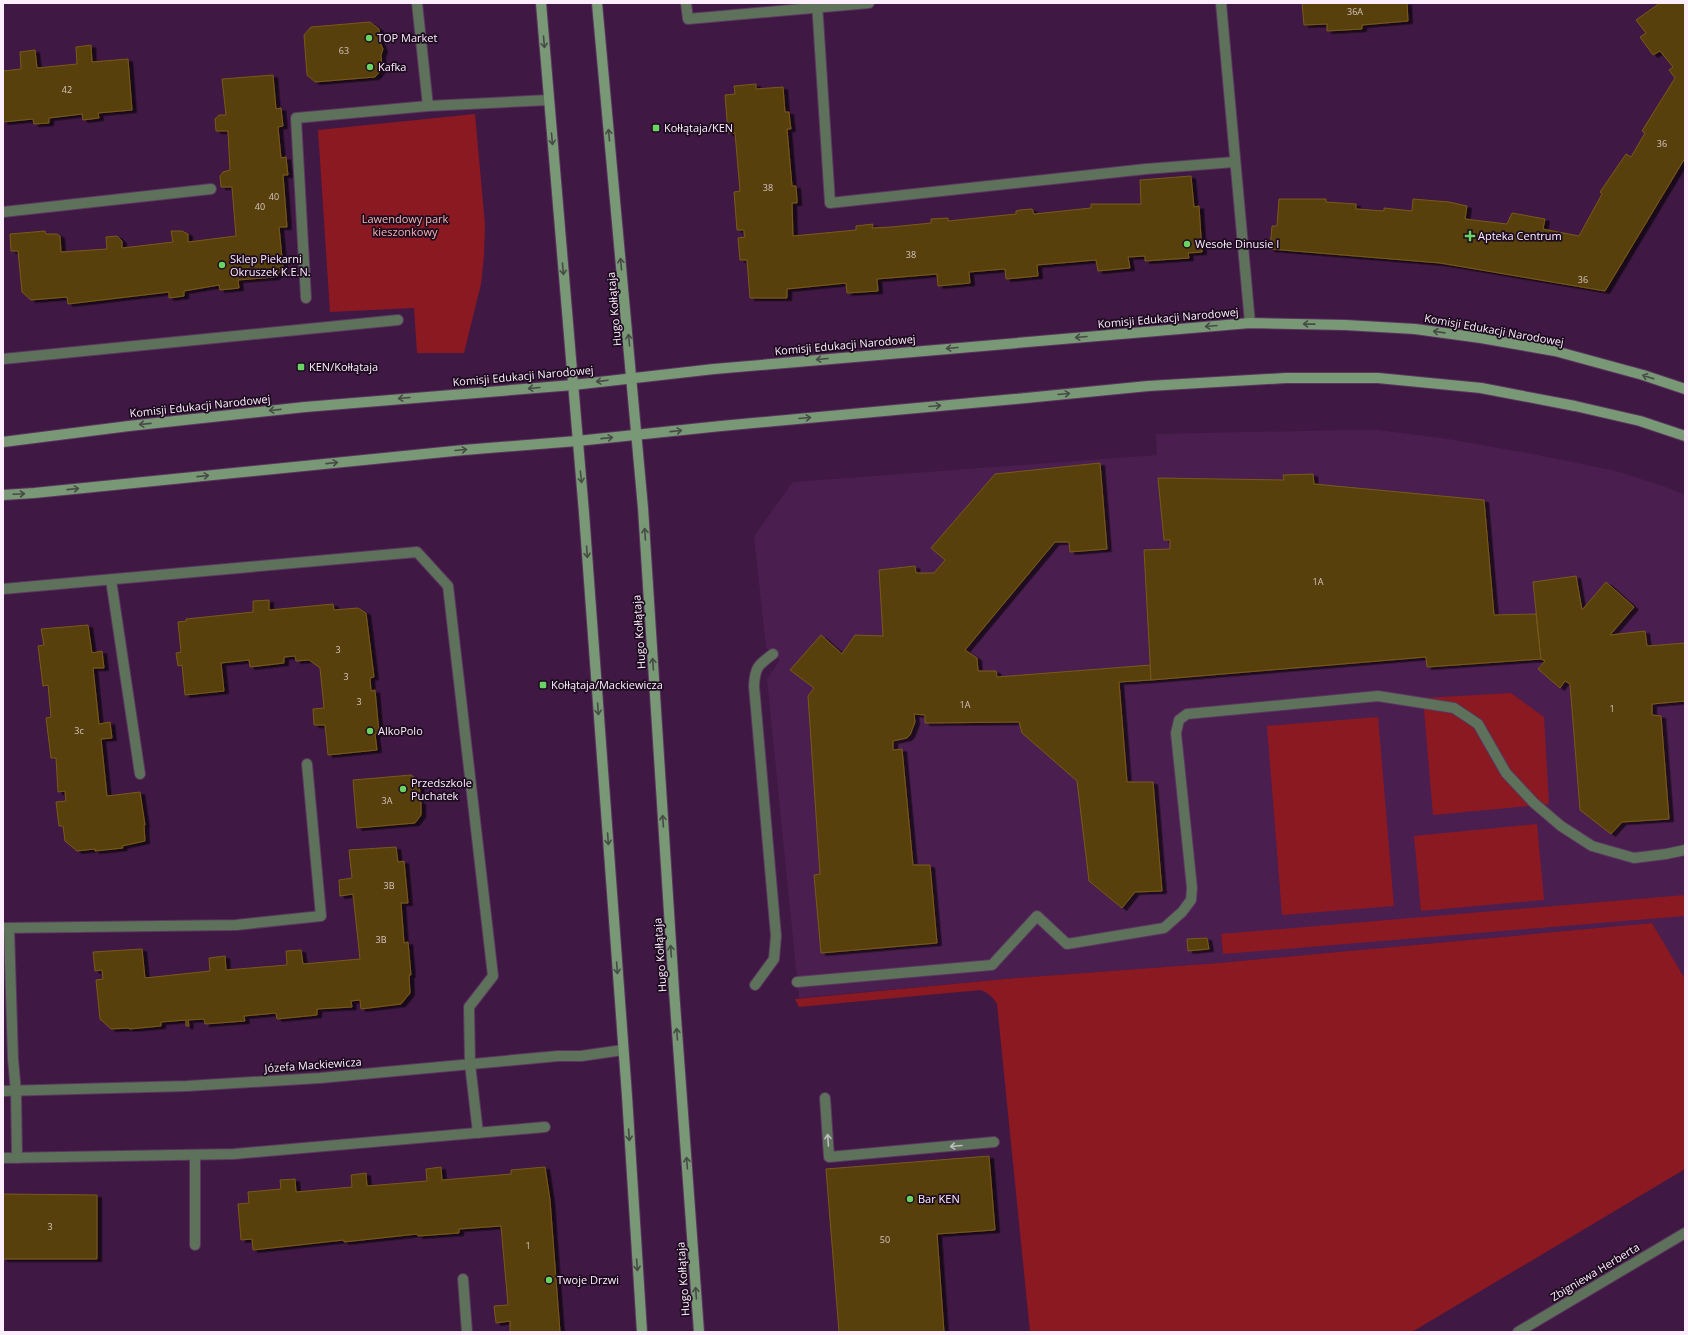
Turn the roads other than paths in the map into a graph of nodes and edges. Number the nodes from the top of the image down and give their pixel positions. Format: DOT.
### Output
graph roads {
  1 [pos="417,3"];
  2 [pos="541,3"];
  3 [pos="597,3"];
  4 [pos="686,3"];
  5 [pos="869,3"];
  6 [pos="1221,3"];
  7 [pos="817,5"];
  8 [pos="549,100"];
  9 [pos="428,106"];
  10 [pos="1234,162"];
  11 [pos="211,189"];
  12 [pos="3,212"];
  13 [pos="306,298"];
  14 [pos="398,320"];
  15 [pos="1250,323"];
  16 [pos="3,359"];
  17 [pos="632,378"];
  18 [pos="573,385"];
  19 [pos="1685,389"];
  20 [pos="637,435"];
  21 [pos="1685,436"];
  22 [pos="577,441"];
  23 [pos="3,442"];
  24 [pos="3,495"];
  25 [pos="111,580"];
  26 [pos="3,589"];
  27 [pos="773,654"];
  28 [pos="307,764"];
  29 [pos="140,774"];
  30 [pos="1685,850"];
  31 [pos="6,928"];
  32 [pos="797,982"];
  33 [pos="755,985"];
  34 [pos="624,1050"];
  35 [pos="470,1064"];
  36 [pos="3,1091"];
  37 [pos="16,1092"];
  38 [pos="825,1098"];
  39 [pos="545,1127"];
  40 [pos="478,1133"];
  41 [pos="994,1142"];
  42 [pos="195,1154"];
  43 [pos="3,1158"];
  44 [pos="17,1158"];
  45 [pos="1685,1234"];
  46 [pos="195,1244"];
  47 [pos="462,1279"];
  48 [pos="467,1332"];
  49 [pos="642,1332"];
  50 [pos="699,1332"];
  51 [pos="1518,1332"];
  1 -- 9 [label="street"];
  2 -- 8 [label="street, one-way"];
  17 -- 3 [label="street, Hugo Kołłątaja, one-way"];
  4 -- 7 [label="street"];
  5 -- 7 [label="street"];
  6 -- 10 [label="street"];
  7 -- 10 [label="street"];
  8 -- 9 [label="street"];
  8 -- 18 [label="street, one-way"];
  9 -- 13 [label="street"];
  10 -- 15 [label="street"];
  11 -- 12 [label="street"];
  14 -- 16 [label="street"];
  15 -- 17 [label="street, Komisji Edukacji Narodowej, one-way"];
  19 -- 15 [label="street, Komisji Edukacji Narodowej, one-way"];
  17 -- 18 [label="street, Komisji Edukacji Narodowej, one-way"];
  17 -- 20 [label="street, Hugo Kołłątaja"];
  18 -- 22 [label="street"];
  18 -- 23 [label="street, Komisji Edukacji Narodowej, one-way"];
  20 -- 21 [label="street, one-way"];
  22 -- 20 [label="street, one-way"];
  50 -- 20 [label="street, Hugo Kołłątaja, one-way"];
  24 -- 22 [label="street, one-way"];
  22 -- 34 [label="street, one-way"];
  25 -- 26 [label="street"];
  25 -- 29 [label="street"];
  25 -- 35 [label="street"];
  27 -- 33 [label="street"];
  28 -- 31 [label="street"];
  30 -- 32 [label="street"];
  31 -- 37 [label="street"];
  34 -- 35 [label="street, Józefa Mackiewicza"];
  34 -- 49 [label="street, one-way"];
  35 -- 37 [label="street, Józefa Mackiewicza"];
  35 -- 40 [label="street"];
  36 -- 37 [label="street, Józefa Mackiewicza"];
  37 -- 44 [label="street"];
  41 -- 38 [label="street, one-way"];
  39 -- 40 [label="street"];
  40 -- 42 [label="street"];
  42 -- 44 [label="street"];
  42 -- 46 [label="street"];
  43 -- 44 [label="street"];
  45 -- 51 [label="street, Zbigniewa Herberta"];
  47 -- 48 [label="street"];
}
